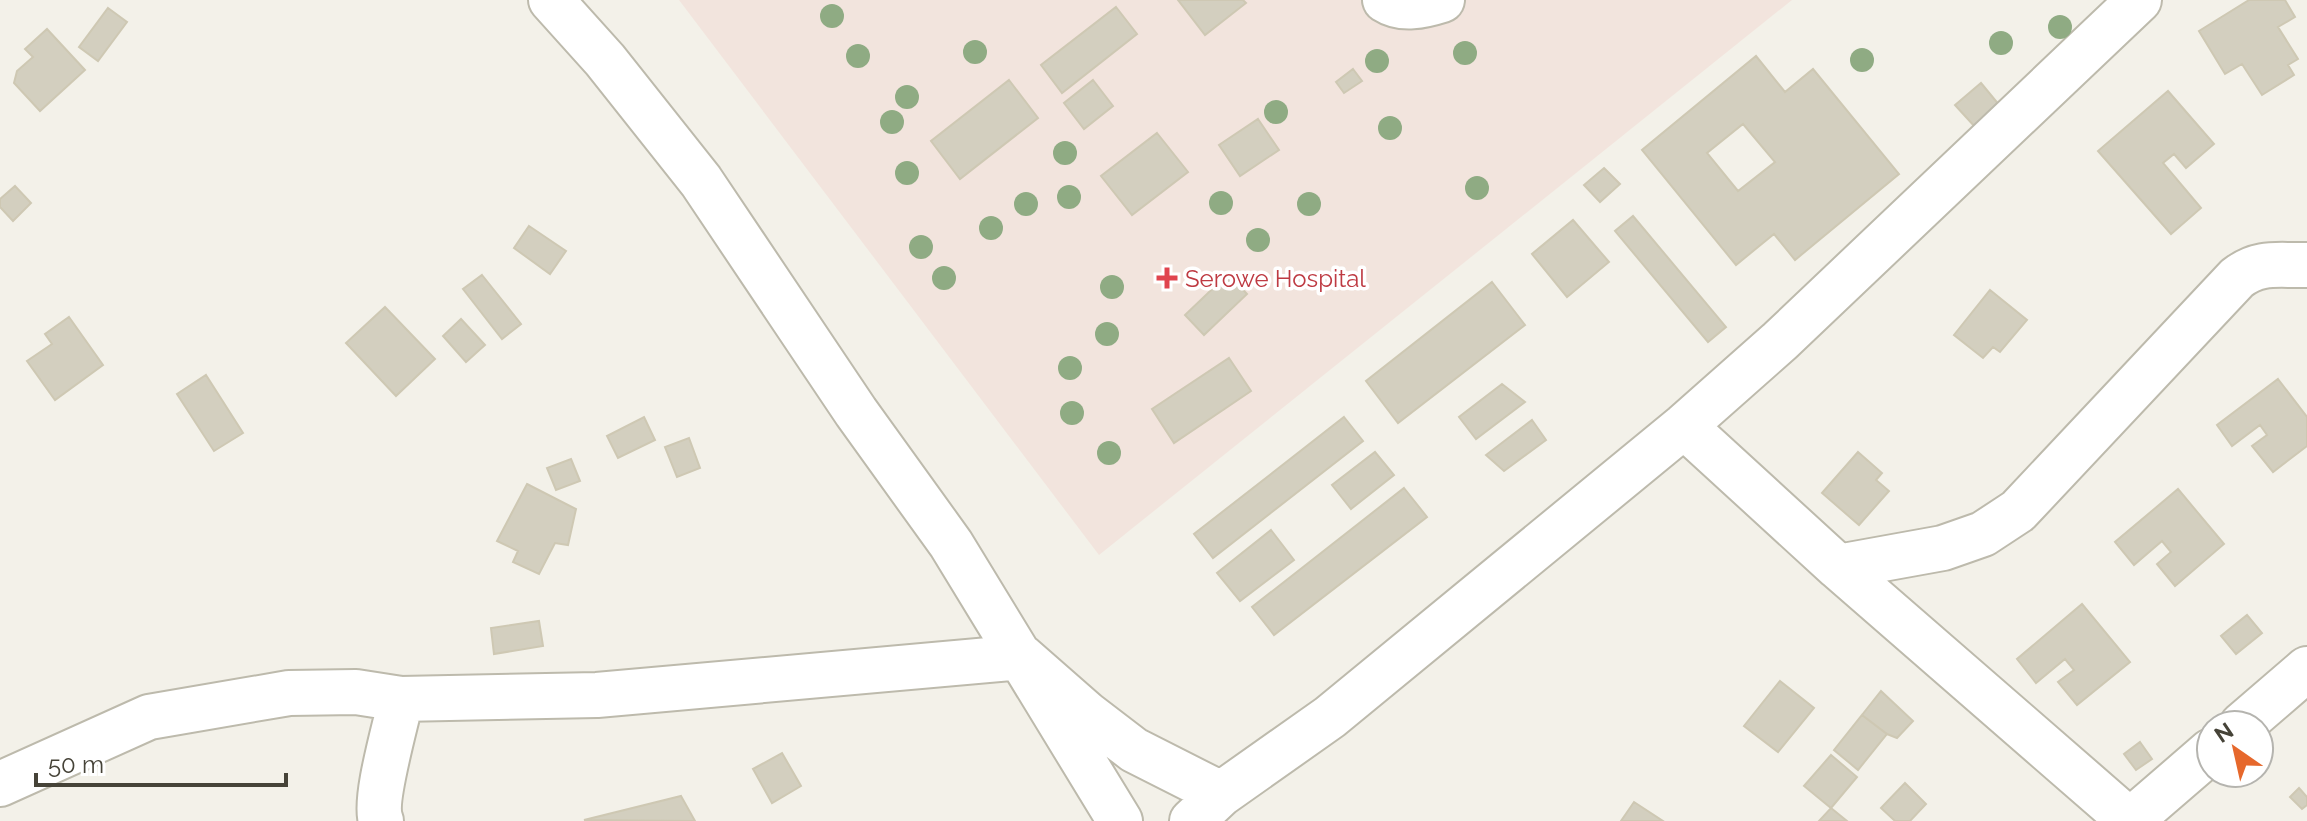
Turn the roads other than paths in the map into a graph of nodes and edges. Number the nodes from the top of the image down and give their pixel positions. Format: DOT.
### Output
graph roads {
  1 [pos="551,0"];
  2 [pos="1385,0"];
  3 [pos="1442,0"];
  4 [pos="2139,0"];
  5 [pos="2307,265"];
  6 [pos="1684,426"];
  7 [pos="1838,567"];
  8 [pos="1022,657"];
  9 [pos="2307,669"];
  10 [pos="401,699"];
  11 [pos="2261,709"];
  12 [pos="2195,765"];
  13 [pos="0,784"];
  14 [pos="1206,807"];
  15 [pos="381,821"];
  16 [pos="1120,821"];
  17 [pos="2130,821"];
  1 -- 8 [label="street"];
  2 -- 3 [label="street"];
  4 -- 6 [label="street"];
  5 -- 7 [label="street"];
  6 -- 7 [label="street"];
  6 -- 14 [label="street"];
  7 -- 17 [label="street"];
  8 -- 10 [label="street"];
  8 -- 14 [label="street"];
  8 -- 16 [label="street"];
  9 -- 11 [label="street"];
  10 -- 13 [label="street"];
  10 -- 15 [label="street"];
  12 -- 17 [label="street"];
}
